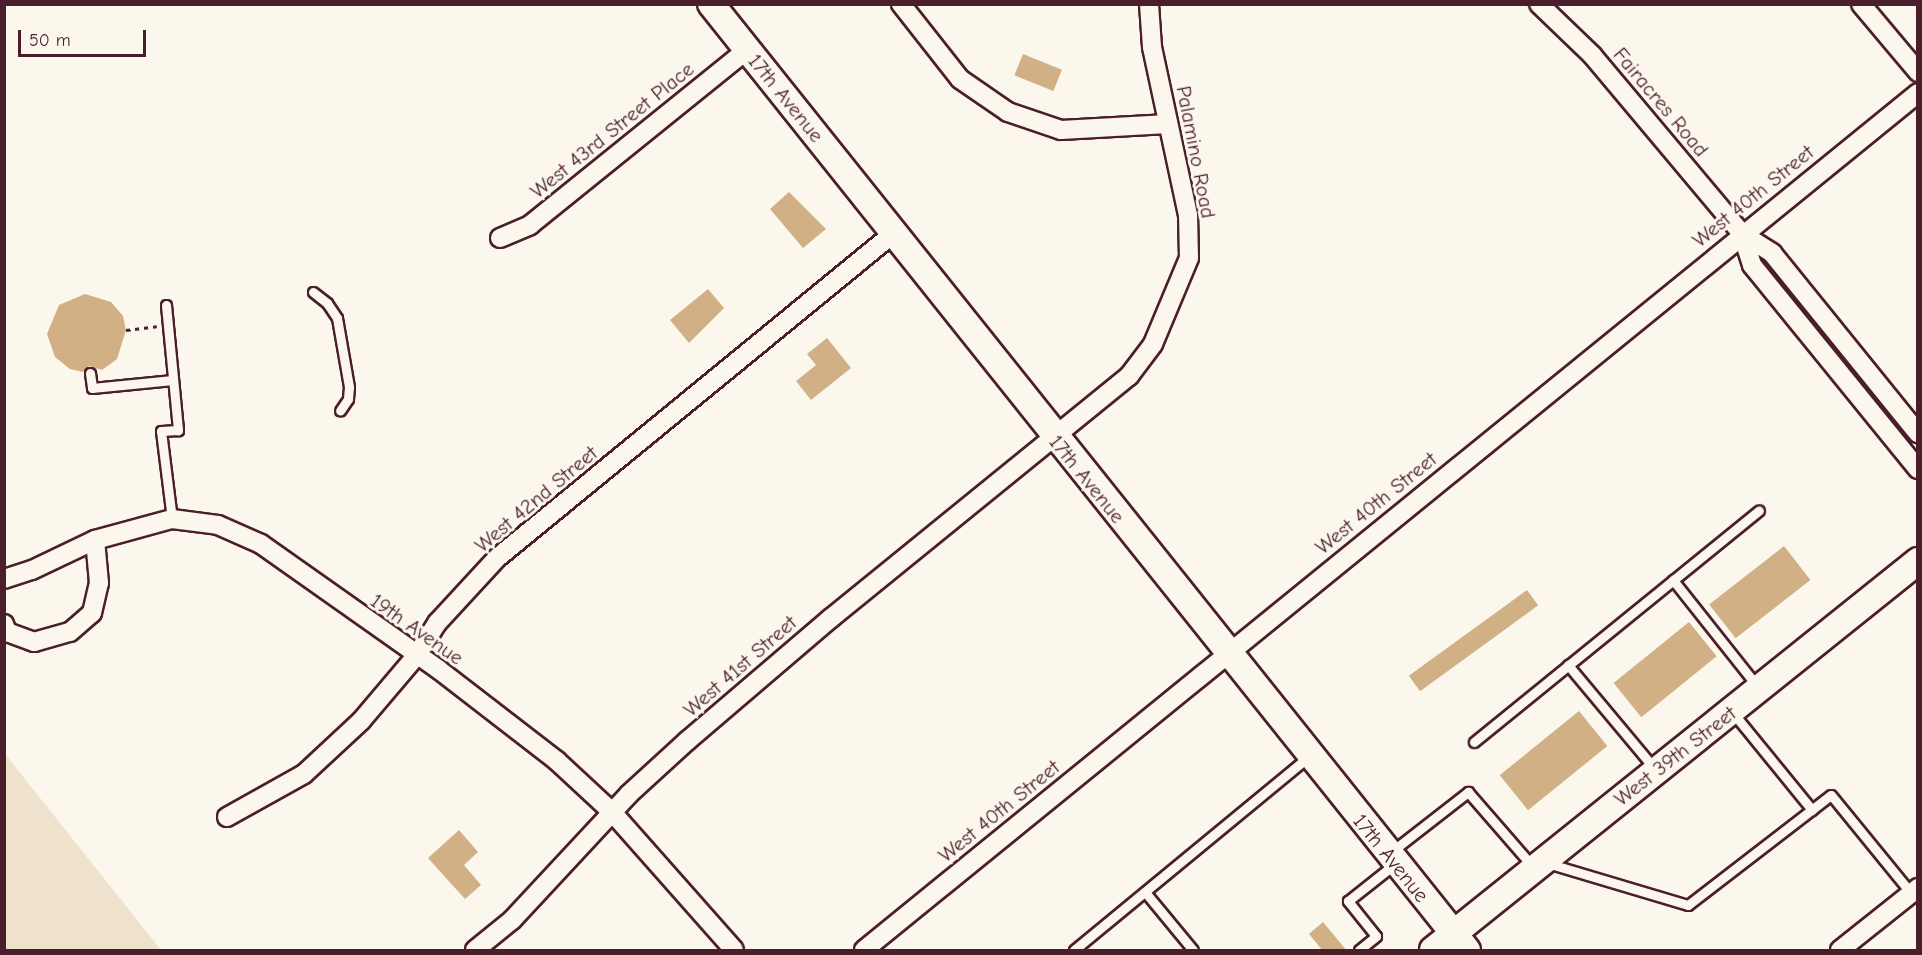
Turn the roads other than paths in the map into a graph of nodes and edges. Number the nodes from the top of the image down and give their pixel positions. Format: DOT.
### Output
graph roads {
  1 [pos="711,4"];
  2 [pos="901,4"];
  3 [pos="1149,4"];
  4 [pos="1539,4"];
  5 [pos="1861,4"];
  6 [pos="747,50"];
  7 [pos="1917,72"];
  8 [pos="1917,93"];
  9 [pos="1168,123"];
  10 [pos="894,232"];
  11 [pos="1742,234"];
  12 [pos="500,237"];
  13 [pos="313,292"];
  14 [pos="166,305"];
  15 [pos="90,373"];
  16 [pos="173,380"];
  17 [pos="340,411"];
  18 [pos="1917,433"];
  19 [pos="1053,437"];
  20 [pos="1917,469"];
  21 [pos="1759,510"];
  22 [pos="172,519"];
  23 [pos="95,540"];
  24 [pos="1917,561"];
  25 [pos="4,579"];
  26 [pos="1673,580"];
  27 [pos="4,624"];
  28 [pos="1227,653"];
  29 [pos="417,655"];
  30 [pos="1568,665"];
  31 [pos="1759,689"];
  32 [pos="1732,711"];
  33 [pos="1474,742"];
  34 [pos="1309,756"];
  35 [pos="1657,771"];
  36 [pos="1812,810"];
  37 [pos="612,812"];
  38 [pos="227,817"];
  39 [pos="1392,859"];
  40 [pos="1537,865"];
  41 [pos="1914,891"];
  42 [pos="1145,892"];
  43 [pos="1460,942"];
  44 [pos="475,951"];
  45 [pos="734,951"];
  46 [pos="864,951"];
  47 [pos="1074,951"];
  48 [pos="1193,951"];
  49 [pos="1359,951"];
  50 [pos="1433,951"];
  51 [pos="1840,951"];
  1 -- 6 [label="main road, 17th Avenue"];
  2 -- 9 [label="street"];
  3 -- 9 [label="street, Palamino Road"];
  4 -- 11 [label="street, Fairacres Road"];
  5 -- 7 [label="street"];
  6 -- 10 [label="main road, 17th Avenue"];
  6 -- 12 [label="street, West 43rd Street Place"];
  8 -- 11 [label="street, West 40th Street"];
  9 -- 19 [label="street, Palamino Road"];
  10 -- 19 [label="main road, 17th Avenue"];
  10 -- 29 [label="street, West 42nd Street"];
  11 -- 18 [label="street, Fairacres Road"];
  11 -- 20 [label="street, Fairacres Road"];
  11 -- 28 [label="street, West 40th Street"];
  13 -- 17 [label="lane"];
  14 -- 16 [label="lane"];
  15 -- 16 [label="lane"];
  16 -- 22 [label="lane"];
  19 -- 28 [label="main road, 17th Avenue"];
  19 -- 37 [label="street, West 41st Street"];
  21 -- 26 [label="lane"];
  22 -- 23 [label="street, 19th Avenue"];
  22 -- 29 [label="street, 19th Avenue"];
  23 -- 25 [label="street, 19th Avenue"];
  23 -- 27 [label="street"];
  24 -- 31 [label="main road, West 39th Street"];
  26 -- 30 [label="lane"];
  26 -- 31 [label="lane"];
  28 -- 34 [label="main road, 17th Avenue"];
  28 -- 46 [label="street, West 40th Street"];
  29 -- 37 [label="street, 19th Avenue"];
  29 -- 38 [label="street, West 42nd Street"];
  30 -- 33 [label="lane"];
  30 -- 35 [label="lane"];
  31 -- 32 [label="main road, West 39th Street"];
  32 -- 35 [label="main road, West 39th Street"];
  32 -- 36 [label="lane"];
  34 -- 39 [label="main road, 17th Avenue"];
  34 -- 42 [label="lane"];
  35 -- 40 [label="main road, West 39th Street"];
  36 -- 40 [label="lane"];
  36 -- 41 [label="lane"];
  37 -- 44 [label="street, West 41st Street"];
  37 -- 45 [label="street, 19th Avenue"];
  39 -- 40 [label="lane"];
  39 -- 43 [label="main road, 17th Avenue"];
  39 -- 49 [label="lane"];
  40 -- 43 [label="main road, West 39th Street"];
  41 -- 51 [label="street"];
  42 -- 47 [label="lane"];
  42 -- 48 [label="lane"];
  43 -- 50 [label="main road, West 39th Street"];
}
